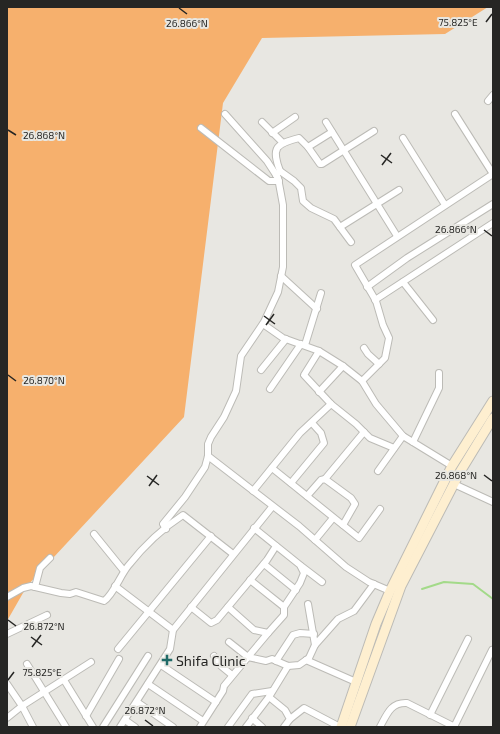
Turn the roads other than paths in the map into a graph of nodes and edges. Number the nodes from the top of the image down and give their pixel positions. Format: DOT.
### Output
graph roads {
  1 [pos="225,114"];
  2 [pos="455,114"];
  3 [pos="295,117"];
  4 [pos="262,122"];
  5 [pos="326,122"];
  6 [pos="201,128"];
  7 [pos="374,131"];
  8 [pos="332,132"];
  9 [pos="272,133"];
  10 [pos="403,138"];
  11 [pos="282,142"];
  12 [pos="308,147"];
  13 [pos="344,152"];
  14 [pos="493,174"];
  15 [pos="278,176"];
  16 [pos="399,190"];
  17 [pos="493,204"];
  18 [pos="378,205"];
  19 [pos="445,205"];
  20 [pos="493,223"];
  21 [pos="340,227"];
  22 [pos="397,236"];
  23 [pos="351,242"];
  24 [pos="281,276"];
  25 [pos="403,282"];
  26 [pos="367,287"];
  27 [pos="321,293"];
  28 [pos="375,300"];
  29 [pos="317,309"];
  30 [pos="433,320"];
  31 [pos="263,324"];
  32 [pos="286,339"];
  33 [pos="303,344"];
  34 [pos="364,348"];
  35 [pos="319,350"];
  36 [pos="379,364"];
  37 [pos="343,366"];
  38 [pos="261,370"];
  39 [pos="439,374"];
  40 [pos="362,381"];
  41 [pos="270,389"];
  42 [pos="319,392"];
  43 [pos="493,401"];
  44 [pos="330,404"];
  45 [pos="493,418"];
  46 [pos="312,423"];
  47 [pos="364,432"];
  48 [pos="403,436"];
  49 [pos="414,442"];
  50 [pos="394,448"];
  51 [pos="208,456"];
  52 [pos="452,466"];
  53 [pos="272,468"];
  54 [pos="378,471"];
  55 [pos="325,478"];
  56 [pos="290,483"];
  57 [pos="454,484"];
  58 [pos="253,491"];
  59 [pos="307,496"];
  60 [pos="493,502"];
  61 [pos="272,506"];
  62 [pos="380,509"];
  63 [pos="334,518"];
  64 [pos="343,525"];
  65 [pos="254,528"];
  66 [pos="166,529"];
  67 [pos="94,534"];
  68 [pos="211,536"];
  69 [pos="315,540"];
  70 [pos="276,546"];
  71 [pos="233,554"];
  72 [pos="50,558"];
  73 [pos="264,564"];
  74 [pos="300,565"];
  75 [pos="124,571"];
  76 [pos="250,580"];
  77 [pos="322,582"];
  78 [pos="374,584"];
  79 [pos="114,586"];
  80 [pos="35,587"];
  81 [pos="296,590"];
  82 [pos="390,591"];
  83 [pos="7,597"];
  84 [pos="308,604"];
  85 [pos="191,607"];
  86 [pos="228,607"];
  87 [pos="284,607"];
  88 [pos="149,611"];
  89 [pos="47,615"];
  90 [pos="173,630"];
  91 [pos="268,633"];
  92 [pos="7,634"];
  93 [pos="314,634"];
  94 [pos="468,639"];
  95 [pos="229,642"];
  96 [pos="315,645"];
  97 [pos="118,649"];
  98 [pos="492,650"];
  99 [pos="148,656"];
  100 [pos="214,656"];
  101 [pos="248,657"];
  102 [pos="119,659"];
  103 [pos="306,660"];
  104 [pos="276,661"];
  105 [pos="91,662"];
  106 [pos="27,664"];
  107 [pos="161,665"];
  108 [pos="288,666"];
  109 [pos="232,675"];
  110 [pos="64,680"];
  111 [pos="356,682"];
  112 [pos="7,684"];
  113 [pos="148,684"];
  114 [pos="44,692"];
  115 [pos="270,694"];
  116 [pos="137,702"];
  117 [pos="216,702"];
  118 [pos="22,706"];
  119 [pos="430,715"];
  120 [pos="86,716"];
  121 [pos="7,718"];
  122 [pos="252,718"];
  123 [pos="290,719"];
  124 [pos="125,720"];
  125 [pos="203,721"];
  126 [pos="33,727"];
  127 [pos="66,727"];
  128 [pos="93,727"];
  129 [pos="103,727"];
  130 [pos="120,727"];
  131 [pos="135,727"];
  132 [pos="173,727"];
  133 [pos="200,727"];
  134 [pos="228,727"];
  135 [pos="246,727"];
  136 [pos="262,727"];
  137 [pos="284,727"];
  138 [pos="340,727"];
  139 [pos="350,727"];
  140 [pos="380,727"];
  141 [pos="454,727"];
  1 -- 15 [label="street"];
  2 -- 14 [label="street"];
  3 -- 9 [label="street"];
  4 -- 9 [label="street"];
  5 -- 8 [label="street"];
  6 -- 15 [label="street"];
  7 -- 13 [label="street"];
  8 -- 12 [label="street"];
  8 -- 13 [label="street"];
  9 -- 11 [label="street"];
  10 -- 19 [label="street"];
  11 -- 12 [label="street"];
  11 -- 15 [label="street"];
  12 -- 13 [label="street"];
  13 -- 18 [label="street"];
  14 -- 19 [label="street"];
  15 -- 21 [label="street"];
  15 -- 24 [label="street"];
  16 -- 18 [label="street"];
  17 -- 26 [label="street"];
  18 -- 21 [label="street"];
  18 -- 22 [label="street"];
  19 -- 22 [label="street"];
  20 -- 25 [label="street"];
  21 -- 23 [label="street"];
  22 -- 26 [label="street"];
  24 -- 29 [label="street"];
  24 -- 31 [label="street"];
  25 -- 28 [label="street"];
  25 -- 30 [label="street"];
  26 -- 28 [label="street"];
  27 -- 29 [label="street"];
  28 -- 36 [label="street"];
  29 -- 33 [label="street"];
  31 -- 32 [label="street"];
  31 -- 51 [label="street"];
  32 -- 33 [label="street"];
  32 -- 38 [label="street"];
  33 -- 35 [label="street"];
  33 -- 41 [label="street"];
  34 -- 36 [label="street"];
  35 -- 37 [label="street"];
  35 -- 42 [label="street"];
  36 -- 40 [label="street"];
  37 -- 40 [label="street"];
  37 -- 42 [label="street"];
  39 -- 49 [label="street"];
  40 -- 48 [label="street"];
  42 -- 44 [label="street"];
  43 -- 52 [label="main road"];
  44 -- 46 [label="street"];
  44 -- 47 [label="street"];
  45 -- 57 [label="main road"];
  46 -- 53 [label="street"];
  46 -- 56 [label="street"];
  47 -- 50 [label="street"];
  47 -- 55 [label="street"];
  48 -- 49 [label="street"];
  48 -- 50 [label="street"];
  49 -- 52 [label="street"];
  50 -- 54 [label="street"];
  51 -- 58 [label="street"];
  51 -- 66 [label="street"];
  52 -- 82 [label="main road"];
  53 -- 56 [label="street"];
  53 -- 58 [label="street"];
  55 -- 59 [label="street"];
  55 -- 64 [label="street"];
  56 -- 59 [label="street"];
  57 -- 60 [label="street"];
  57 -- 139 [label="main road"];
  58 -- 61 [label="street"];
  59 -- 63 [label="street"];
  61 -- 65 [label="street"];
  61 -- 69 [label="street"];
  62 -- 64 [label="street"];
  63 -- 64 [label="street"];
  63 -- 69 [label="street"];
  65 -- 70 [label="street"];
  65 -- 71 [label="street"];
  66 -- 68 [label="street"];
  66 -- 75 [label="street"];
  67 -- 75 [label="street"];
  68 -- 71 [label="street"];
  68 -- 88 [label="street"];
  69 -- 78 [label="street"];
  70 -- 73 [label="street"];
  70 -- 74 [label="street"];
  71 -- 85 [label="street"];
  72 -- 80 [label="street"];
  73 -- 76 [label="street"];
  73 -- 81 [label="street"];
  74 -- 77 [label="street"];
  74 -- 81 [label="street"];
  75 -- 79 [label="street"];
  76 -- 86 [label="street"];
  76 -- 87 [label="street"];
  78 -- 82 [label="street"];
  78 -- 96 [label="street"];
  79 -- 80 [label="street"];
  79 -- 88 [label="street"];
  80 -- 83 [label="street"];
  81 -- 87 [label="street"];
  82 -- 111 [label="main road"];
  84 -- 93 [label="street"];
  85 -- 86 [label="street"];
  85 -- 90 [label="street"];
  86 -- 91 [label="street"];
  87 -- 91 [label="street"];
  88 -- 90 [label="street"];
  88 -- 97 [label="street"];
  89 -- 92 [label="street"];
  90 -- 107 [label="street"];
  91 -- 101 [label="street"];
  93 -- 96 [label="street"];
  93 -- 104 [label="street"];
  94 -- 119 [label="street"];
  95 -- 101 [label="street"];
  96 -- 103 [label="street"];
  98 -- 141 [label="street"];
  99 -- 129 [label="street"];
  100 -- 109 [label="street"];
  101 -- 104 [label="street"];
  101 -- 109 [label="street"];
  102 -- 120 [label="street"];
  103 -- 108 [label="street"];
  103 -- 111 [label="street"];
  104 -- 108 [label="street"];
  105 -- 110 [label="street"];
  106 -- 114 [label="street"];
  107 -- 113 [label="street"];
  107 -- 117 [label="street"];
  108 -- 115 [label="street"];
  109 -- 117 [label="street"];
  110 -- 114 [label="street"];
  110 -- 120 [label="street"];
  111 -- 138 [label="main road"];
  112 -- 118 [label="street"];
  113 -- 116 [label="street"];
  113 -- 125 [label="street"];
  114 -- 118 [label="street"];
  114 -- 127 [label="street"];
  115 -- 122 [label="street"];
  115 -- 123 [label="street"];
  115 -- 134 [label="street"];
  116 -- 124 [label="street"];
  116 -- 132 [label="street"];
  117 -- 125 [label="street"];
  118 -- 121 [label="street"];
  118 -- 126 [label="street"];
  119 -- 140 [label="street"];
  119 -- 141 [label="street"];
  120 -- 128 [label="street"];
  122 -- 135 [label="street"];
  122 -- 136 [label="street"];
  123 -- 137 [label="street"];
  123 -- 138 [label="street"];
  124 -- 130 [label="street"];
  124 -- 131 [label="street"];
  125 -- 133 [label="street"];
}
